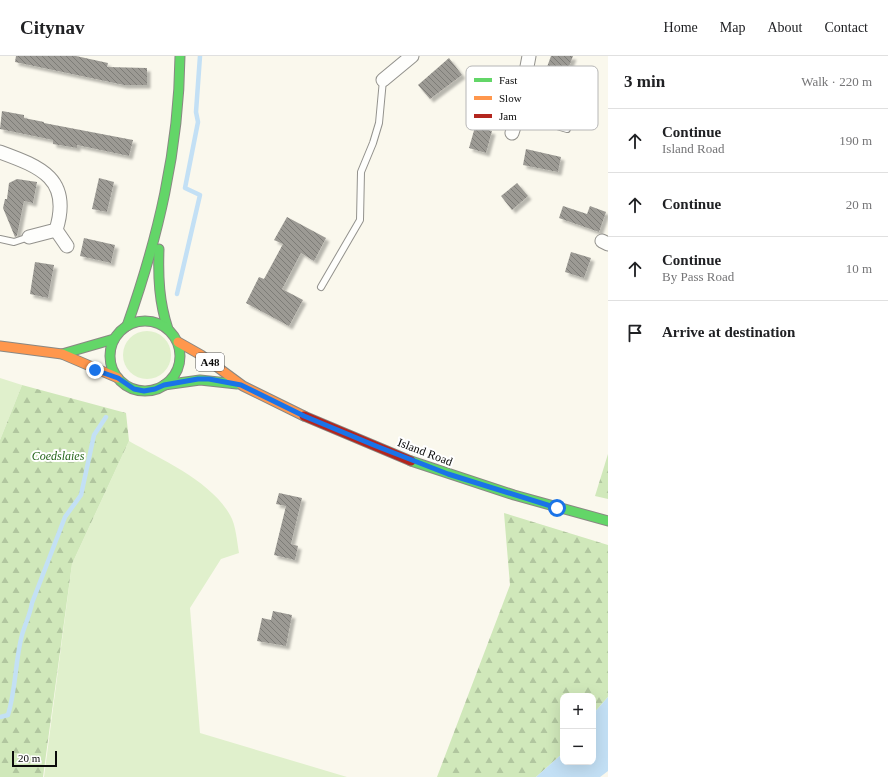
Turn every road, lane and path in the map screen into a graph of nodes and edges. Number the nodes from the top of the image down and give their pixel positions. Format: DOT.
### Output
graph roads {
  1 [pos="180,56"];
  2 [pos="412,56"];
  3 [pos="529,56"];
  4 [pos="527,66"];
  5 [pos="383,80"];
  6 [pos="513,130"];
  7 [pos="512,133"];
  8 [pos="0,152"];
  9 [pos="160,218"];
  10 [pos="56,230"];
  11 [pos="29,237"];
  12 [pos="0,240"];
  13 [pos="67,246"];
  14 [pos="321,287"];
  15 [pos="127,326"];
  16 [pos="168,329"];
  17 [pos="114,339"];
  18 [pos="178,342"];
  19 [pos="0,346"];
  20 [pos="62,354"];
  21 [pos="118,378"];
  22 [pos="164,385"];
  23 [pos="241,385"];
  24 [pos="608,521"];
  1 -- 9 [label="main road"];
  2 -- 5 [label="street"];
  3 -- 4 [label="street"];
  5 -- 14 [label="lane"];
  6 -- 7 [label="street"];
  8 -- 10 [label="street"];
  9 -- 15 [label="main road"];
  9 -- 16 [label="main road"];
  10 -- 11 [label="street"];
  10 -- 13 [label="street"];
  11 -- 12 [label="lane"];
  15 -- 16 [label="main road"];
  15 -- 17 [label="main road"];
  16 -- 18 [label="main road"];
  17 -- 20 [label="main road"];
  17 -- 21 [label="main road"];
  18 -- 22 [label="main road"];
  18 -- 23 [label="main road, Island Road / A48"];
  19 -- 20 [label="main road"];
  20 -- 21 [label="main road"];
  21 -- 22 [label="main road"];
  22 -- 23 [label="main road, Island Road / A48"];
  23 -- 24 [label="main road, Island Road / A48"];
}
